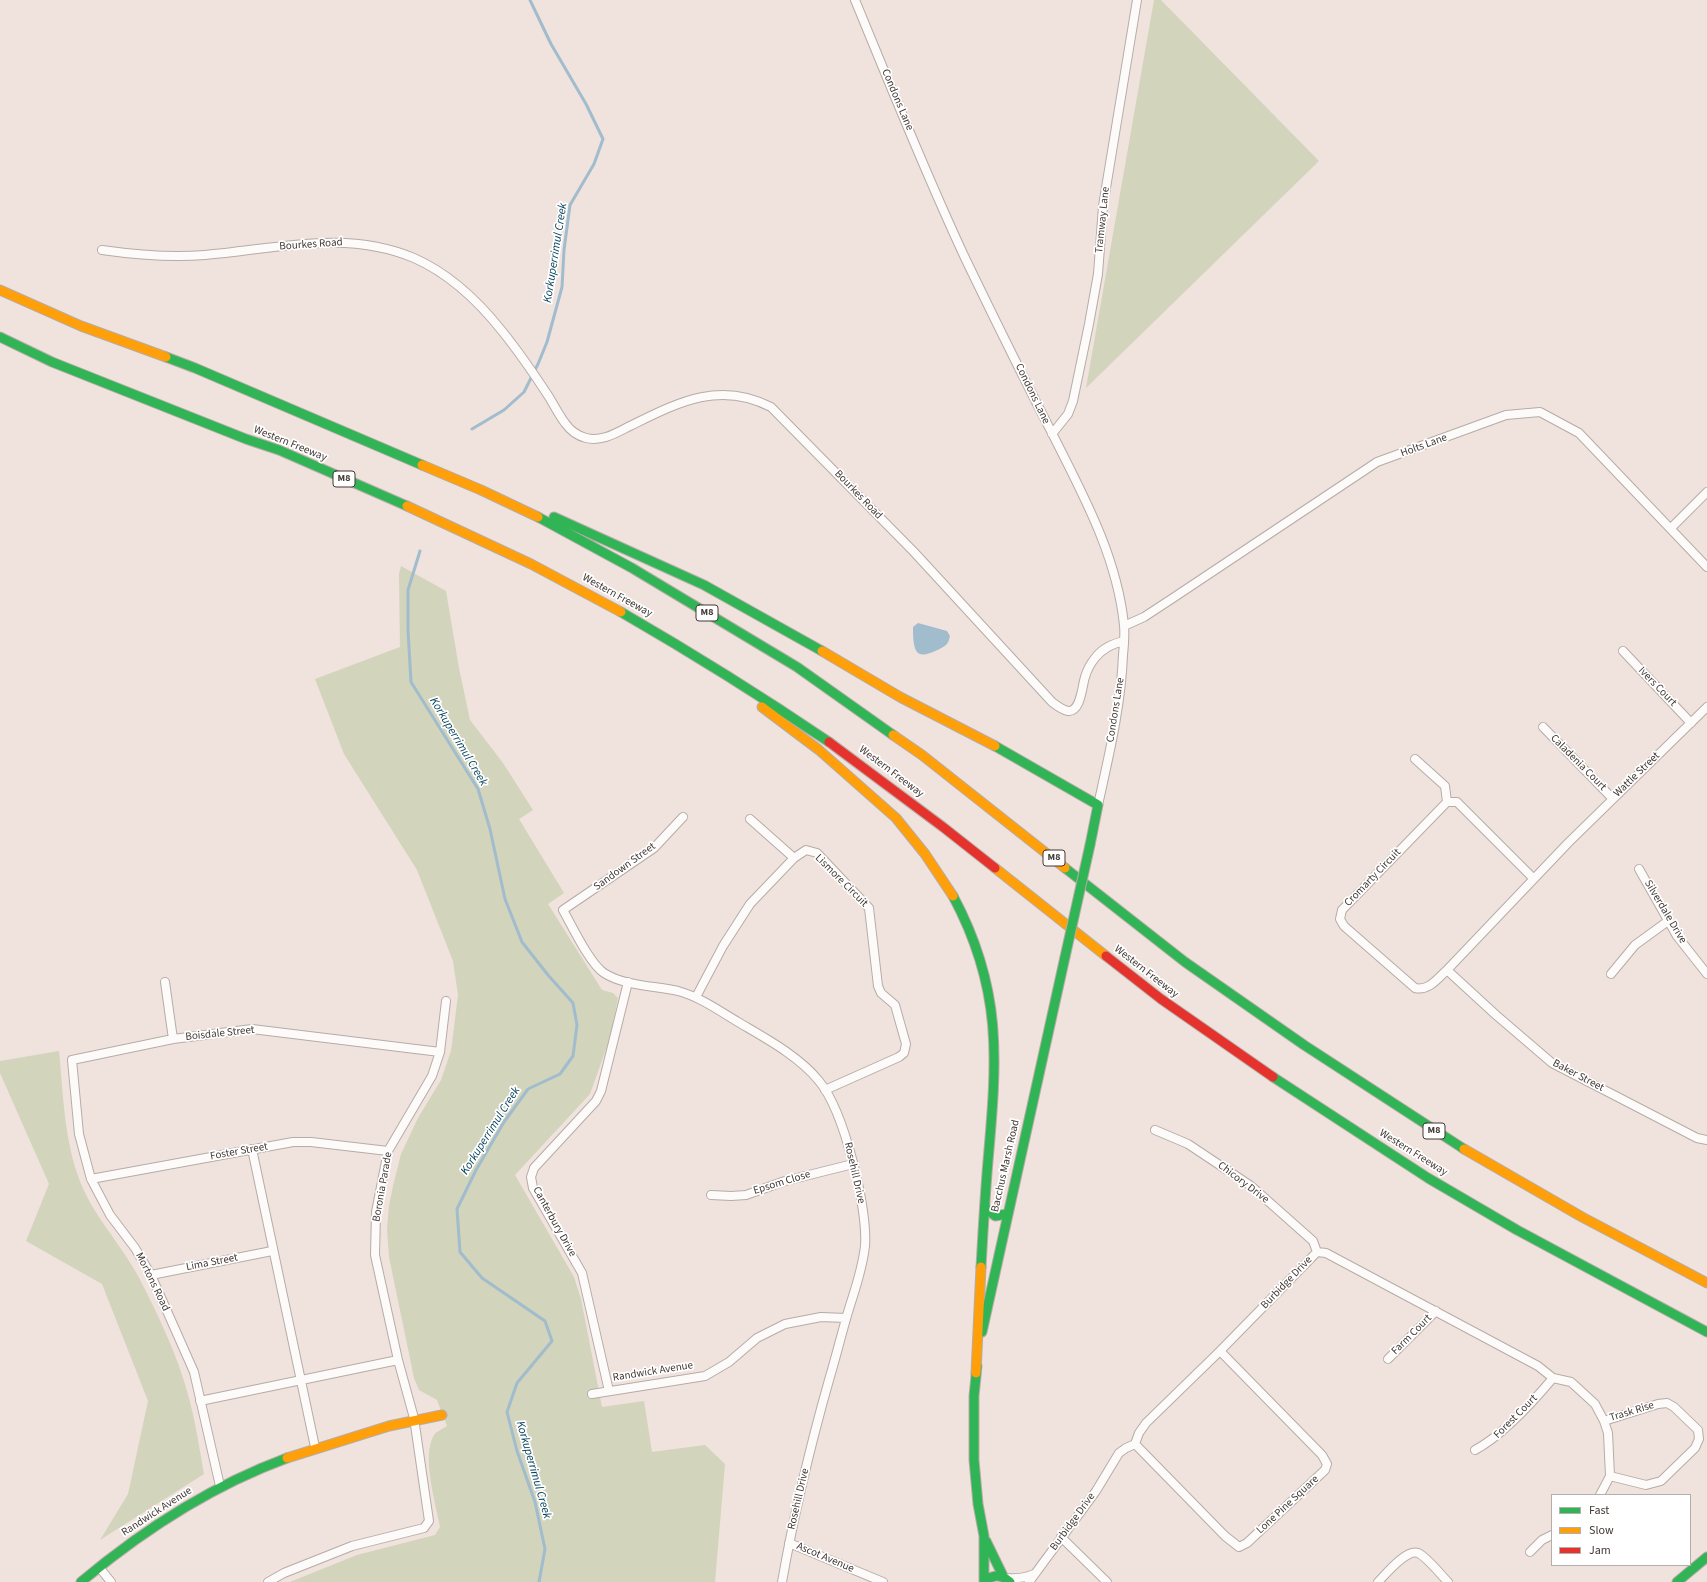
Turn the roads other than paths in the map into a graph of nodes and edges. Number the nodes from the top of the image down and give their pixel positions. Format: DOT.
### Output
graph roads {
  1 [pos="855,0"];
  2 [pos="1137,0"];
  3 [pos="102,250"];
  4 [pos="0,290"];
  5 [pos="0,337"];
  6 [pos="1052,434"];
  7 [pos="481,490"];
  8 [pos="1707,492"];
  9 [pos="1671,528"];
  10 [pos="1707,566"];
  11 [pos="1124,626"];
  12 [pos="1124,641"];
  13 [pos="678,645"];
  14 [pos="1623,651"];
  15 [pos="1707,707"];
  16 [pos="1691,722"];
  17 [pos="1543,728"];
  18 [pos="1415,759"];
  19 [pos="1613,799"];
  20 [pos="1448,802"];
  21 [pos="1098,805"];
  22 [pos="683,817"];
  23 [pos="750,819"];
  24 [pos="1568,843"];
  25 [pos="794,858"];
  26 [pos="1639,869"];
  27 [pos="1534,878"];
  28 [pos="563,910"];
  29 [pos="1668,921"];
  30 [pos="1447,970"];
  31 [pos="1612,974"];
  32 [pos="1707,974"];
  33 [pos="165,982"];
  34 [pos="628,982"];
  35 [pos="696,997"];
  36 [pos="446,1001"];
  37 [pos="174,1040"];
  38 [pos="440,1052"];
  39 [pos="72,1060"];
  40 [pos="825,1090"];
  41 [pos="1155,1130"];
  42 [pos="1707,1140"];
  43 [pos="252,1149"];
  44 [pos="388,1151"];
  45 [pos="853,1164"];
  46 [pos="91,1178"];
  47 [pos="711,1195"];
  48 [pos="986,1208"];
  49 [pos="1007,1214"];
  50 [pos="272,1251"];
  51 [pos="1317,1252"];
  52 [pos="151,1275"];
  53 [pos="1707,1283"];
  54 [pos="1436,1311"];
  55 [pos="846,1318"];
  56 [pos="1707,1332"];
  57 [pos="1220,1351"];
  58 [pos="1388,1359"];
  59 [pos="398,1360"];
  60 [pos="976,1372"];
  61 [pos="1553,1378"];
  62 [pos="301,1380"];
  63 [pos="609,1391"];
  64 [pos="592,1394"];
  65 [pos="200,1401"];
  66 [pos="442,1415"];
  67 [pos="414,1418"];
  68 [pos="1604,1421"];
  69 [pos="1135,1444"];
  70 [pos="315,1447"];
  71 [pos="1475,1450"];
  72 [pos="1610,1476"];
  73 [pos="220,1486"];
  74 [pos="1601,1494"];
  75 [pos="984,1536"];
  76 [pos="1551,1536"];
  77 [pos="1061,1537"];
  78 [pos="789,1543"];
  79 [pos="1530,1552"];
  80 [pos="1707,1557"];
  81 [pos="98,1567"];
  82 [pos="1036,1573"];
  83 [pos="1006,1579"];
  84 [pos="984,1581"];
  85 [pos="81,1582"];
  86 [pos="111,1582"];
  87 [pos="268,1582"];
  88 [pos="782,1582"];
  89 [pos="883,1582"];
  90 [pos="1029,1582"];
  91 [pos="1107,1582"];
  92 [pos="1378,1582"];
  93 [pos="1448,1582"];
  94 [pos="1677,1582"];
  1 -- 6 [label="street, Condons Lane"];
  2 -- 6 [label="street, Tramway Lane"];
  3 -- 12 [label="street, Bourkes Road"];
  4 -- 7 [label="main road, M8"];
  5 -- 13 [label="main road, Western Freeway / M8"];
  6 -- 11 [label="street, Condons Lane"];
  7 -- 21 [label="main road"];
  7 -- 53 [label="main road, M8"];
  8 -- 9 [label="street"];
  9 -- 10 [label="street, Holts Lane"];
  9 -- 11 [label="street, Holts Lane"];
  11 -- 12 [label="street, Condons Lane"];
  12 -- 21 [label="street, Condons Lane"];
  13 -- 48 [label="main road"];
  13 -- 56 [label="main road, Western Freeway / M8"];
  14 -- 16 [label="street, Ivers Court"];
  15 -- 16 [label="street, Wattle Street"];
  16 -- 19 [label="street, Wattle Street"];
  17 -- 19 [label="street, Caladenia Court"];
  18 -- 20 [label="street"];
  19 -- 24 [label="street, Wattle Street"];
  20 -- 27 [label="street"];
  20 -- 30 [label="street, Cromarty Circuit"];
  21 -- 49 [label="main road, Bacchus Marsh Road, bridge"];
  22 -- 28 [label="street, Sandown Street"];
  23 -- 25 [label="street"];
  24 -- 27 [label="street, Cromarty Circuit"];
  25 -- 35 [label="street, Lismore Circuit"];
  25 -- 40 [label="street, Lismore Circuit"];
  26 -- 29 [label="street, Silverdale Drive"];
  27 -- 30 [label="street, Cromarty Circuit"];
  28 -- 34 [label="street, Rosehill Drive"];
  29 -- 31 [label="street"];
  29 -- 32 [label="street, Silverdale Drive"];
  30 -- 42 [label="street, Baker Street"];
  33 -- 37 [label="street"];
  34 -- 35 [label="street, Rosehill Drive"];
  34 -- 63 [label="street, Canterbury Drive"];
  35 -- 40 [label="street, Rosehill Drive"];
  36 -- 38 [label="street, Boronia Parade"];
  37 -- 38 [label="street, Boisdale Street"];
  37 -- 39 [label="street, Boisdale Street"];
  38 -- 44 [label="street, Boronia Parade"];
  39 -- 46 [label="street, Mortons Road"];
  40 -- 45 [label="street, Rosehill Drive"];
  41 -- 51 [label="street, Chicory Drive"];
  43 -- 44 [label="street, Foster Street"];
  43 -- 46 [label="street, Foster Street"];
  43 -- 50 [label="street"];
  44 -- 59 [label="street, Boronia Parade"];
  45 -- 47 [label="street, Epsom Close"];
  45 -- 55 [label="street, Rosehill Drive"];
  46 -- 52 [label="street, Mortons Road"];
  48 -- 49 [label="main road"];
  48 -- 60 [label="main road"];
  49 -- 60 [label="main road, Bacchus Marsh Road"];
  50 -- 52 [label="street, Lima Street"];
  50 -- 62 [label="street"];
  51 -- 54 [label="street, Burbidge Drive"];
  51 -- 57 [label="street, Burbidge Drive"];
  52 -- 65 [label="street, Mortons Road"];
  54 -- 58 [label="street, Farm Court"];
  54 -- 61 [label="street, Burbidge Drive"];
  55 -- 63 [label="street, Randwick Avenue"];
  55 -- 78 [label="street, Rosehill Drive"];
  57 -- 69 [label="street, Burbidge Drive"];
  57 -- 69 [label="street, Lone Pine Square"];
  59 -- 62 [label="street"];
  59 -- 67 [label="street, Boronia Parade"];
  60 -- 75 [label="main road, Bacchus Marsh Road"];
  61 -- 68 [label="street, Burbidge Drive"];
  61 -- 71 [label="street, Forest Court"];
  62 -- 65 [label="street"];
  62 -- 70 [label="street"];
  63 -- 64 [label="street, Randwick Avenue"];
  65 -- 73 [label="street, Mortons Road"];
  66 -- 67 [label="main road, Randwick Avenue"];
  67 -- 70 [label="main road, Randwick Avenue"];
  67 -- 87 [label="street, Boronia Parade"];
  68 -- 72 [label="street, Burbidge Drive"];
  68 -- 72 [label="street, Trask Rise"];
  69 -- 77 [label="street, Burbidge Drive"];
  70 -- 73 [label="main road, Randwick Avenue"];
  72 -- 74 [label="street"];
  73 -- 81 [label="main road, Randwick Avenue"];
  75 -- 83 [label="main road, Bacchus Marsh Road"];
  75 -- 84 [label="main road, Bacchus Marsh Road"];
  76 -- 79 [label="street"];
  77 -- 82 [label="street, Burbidge Drive"];
  77 -- 91 [label="street"];
  78 -- 88 [label="street, Rosehill Drive"];
  78 -- 89 [label="street, Ascot Avenue"];
  80 -- 94 [label="main road"];
  81 -- 85 [label="main road, Randwick Avenue"];
  81 -- 86 [label="street"];
  82 -- 83 [label="street"];
  82 -- 90 [label="street, Burbidge Drive"];
  83 -- 84 [label="main road"];
  92 -- 93 [label="street"];
}
